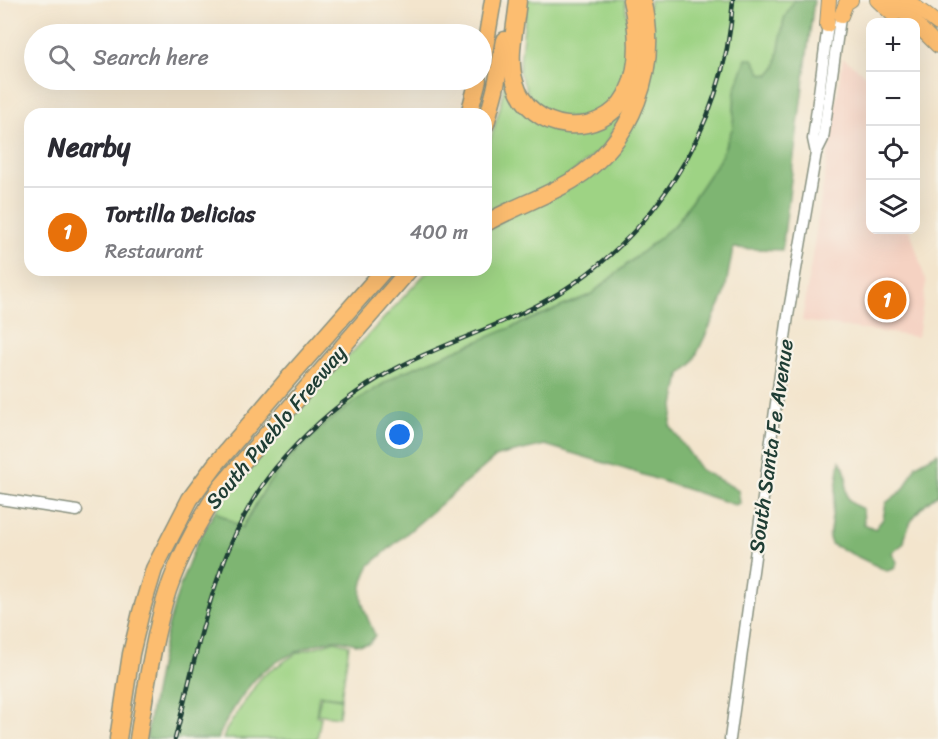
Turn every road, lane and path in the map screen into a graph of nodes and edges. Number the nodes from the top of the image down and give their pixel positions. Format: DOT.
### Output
graph roads {
  1 [pos="483,0"];
  2 [pos="493,0"];
  3 [pos="512,0"];
  4 [pos="518,0"];
  5 [pos="631,0"];
  6 [pos="643,0"];
  7 [pos="829,0"];
  8 [pos="834,0"];
  9 [pos="842,0"];
  10 [pos="851,0"];
  11 [pos="877,0"];
  12 [pos="890,0"];
  13 [pos="919,0"];
  14 [pos="904,6"];
  15 [pos="841,16"];
  16 [pos="938,22"];
  17 [pos="480,24"];
  18 [pos="489,24"];
  19 [pos="827,25"];
  20 [pos="920,28"];
  21 [pos="938,46"];
  22 [pos="471,90"];
  23 [pos="475,90"];
  24 [pos="468,108"];
  25 [pos="469,108"];
  26 [pos="490,108"];
  27 [pos="816,153"];
  28 [pos="492,220"];
  29 [pos="379,276"];
  30 [pos="404,276"];
  31 [pos="416,276"];
  32 [pos="350,339"];
  33 [pos="0,499"];
  34 [pos="77,511"];
  35 [pos="118,739"];
  36 [pos="138,739"];
  37 [pos="730,739"];
  1 -- 17 [label="highway"];
  2 -- 18 [label="highway"];
  3 -- 26 [label="highway"];
  4 -- 5 [label="highway"];
  6 -- 28 [label="highway"];
  7 -- 19 [label="main road"];
  8 -- 19 [label="street, South Santa Fe Avenue"];
  9 -- 15 [label="street, South Santa Fe Avenue"];
  10 -- 15 [label="main road"];
  11 -- 14 [label="main road"];
  12 -- 14 [label="main road"];
  13 -- 16 [label="main road"];
  14 -- 16 [label="main road"];
  15 -- 27 [label="street, South Santa Fe Avenue"];
  19 -- 27 [label="street, South Santa Fe Avenue"];
  20 -- 21 [label="main road"];
  22 -- 24 [label="highway"];
  23 -- 25 [label="highway"];
  27 -- 37 [label="street, South Santa Fe Avenue"];
  29 -- 35 [label="highway, South Pueblo Freeway"];
  30 -- 32 [label="highway, South Pueblo Freeway"];
  31 -- 32 [label="highway"];
  32 -- 36 [label="highway, South Pueblo Freeway"];
  33 -- 34 [label="street"];
}
